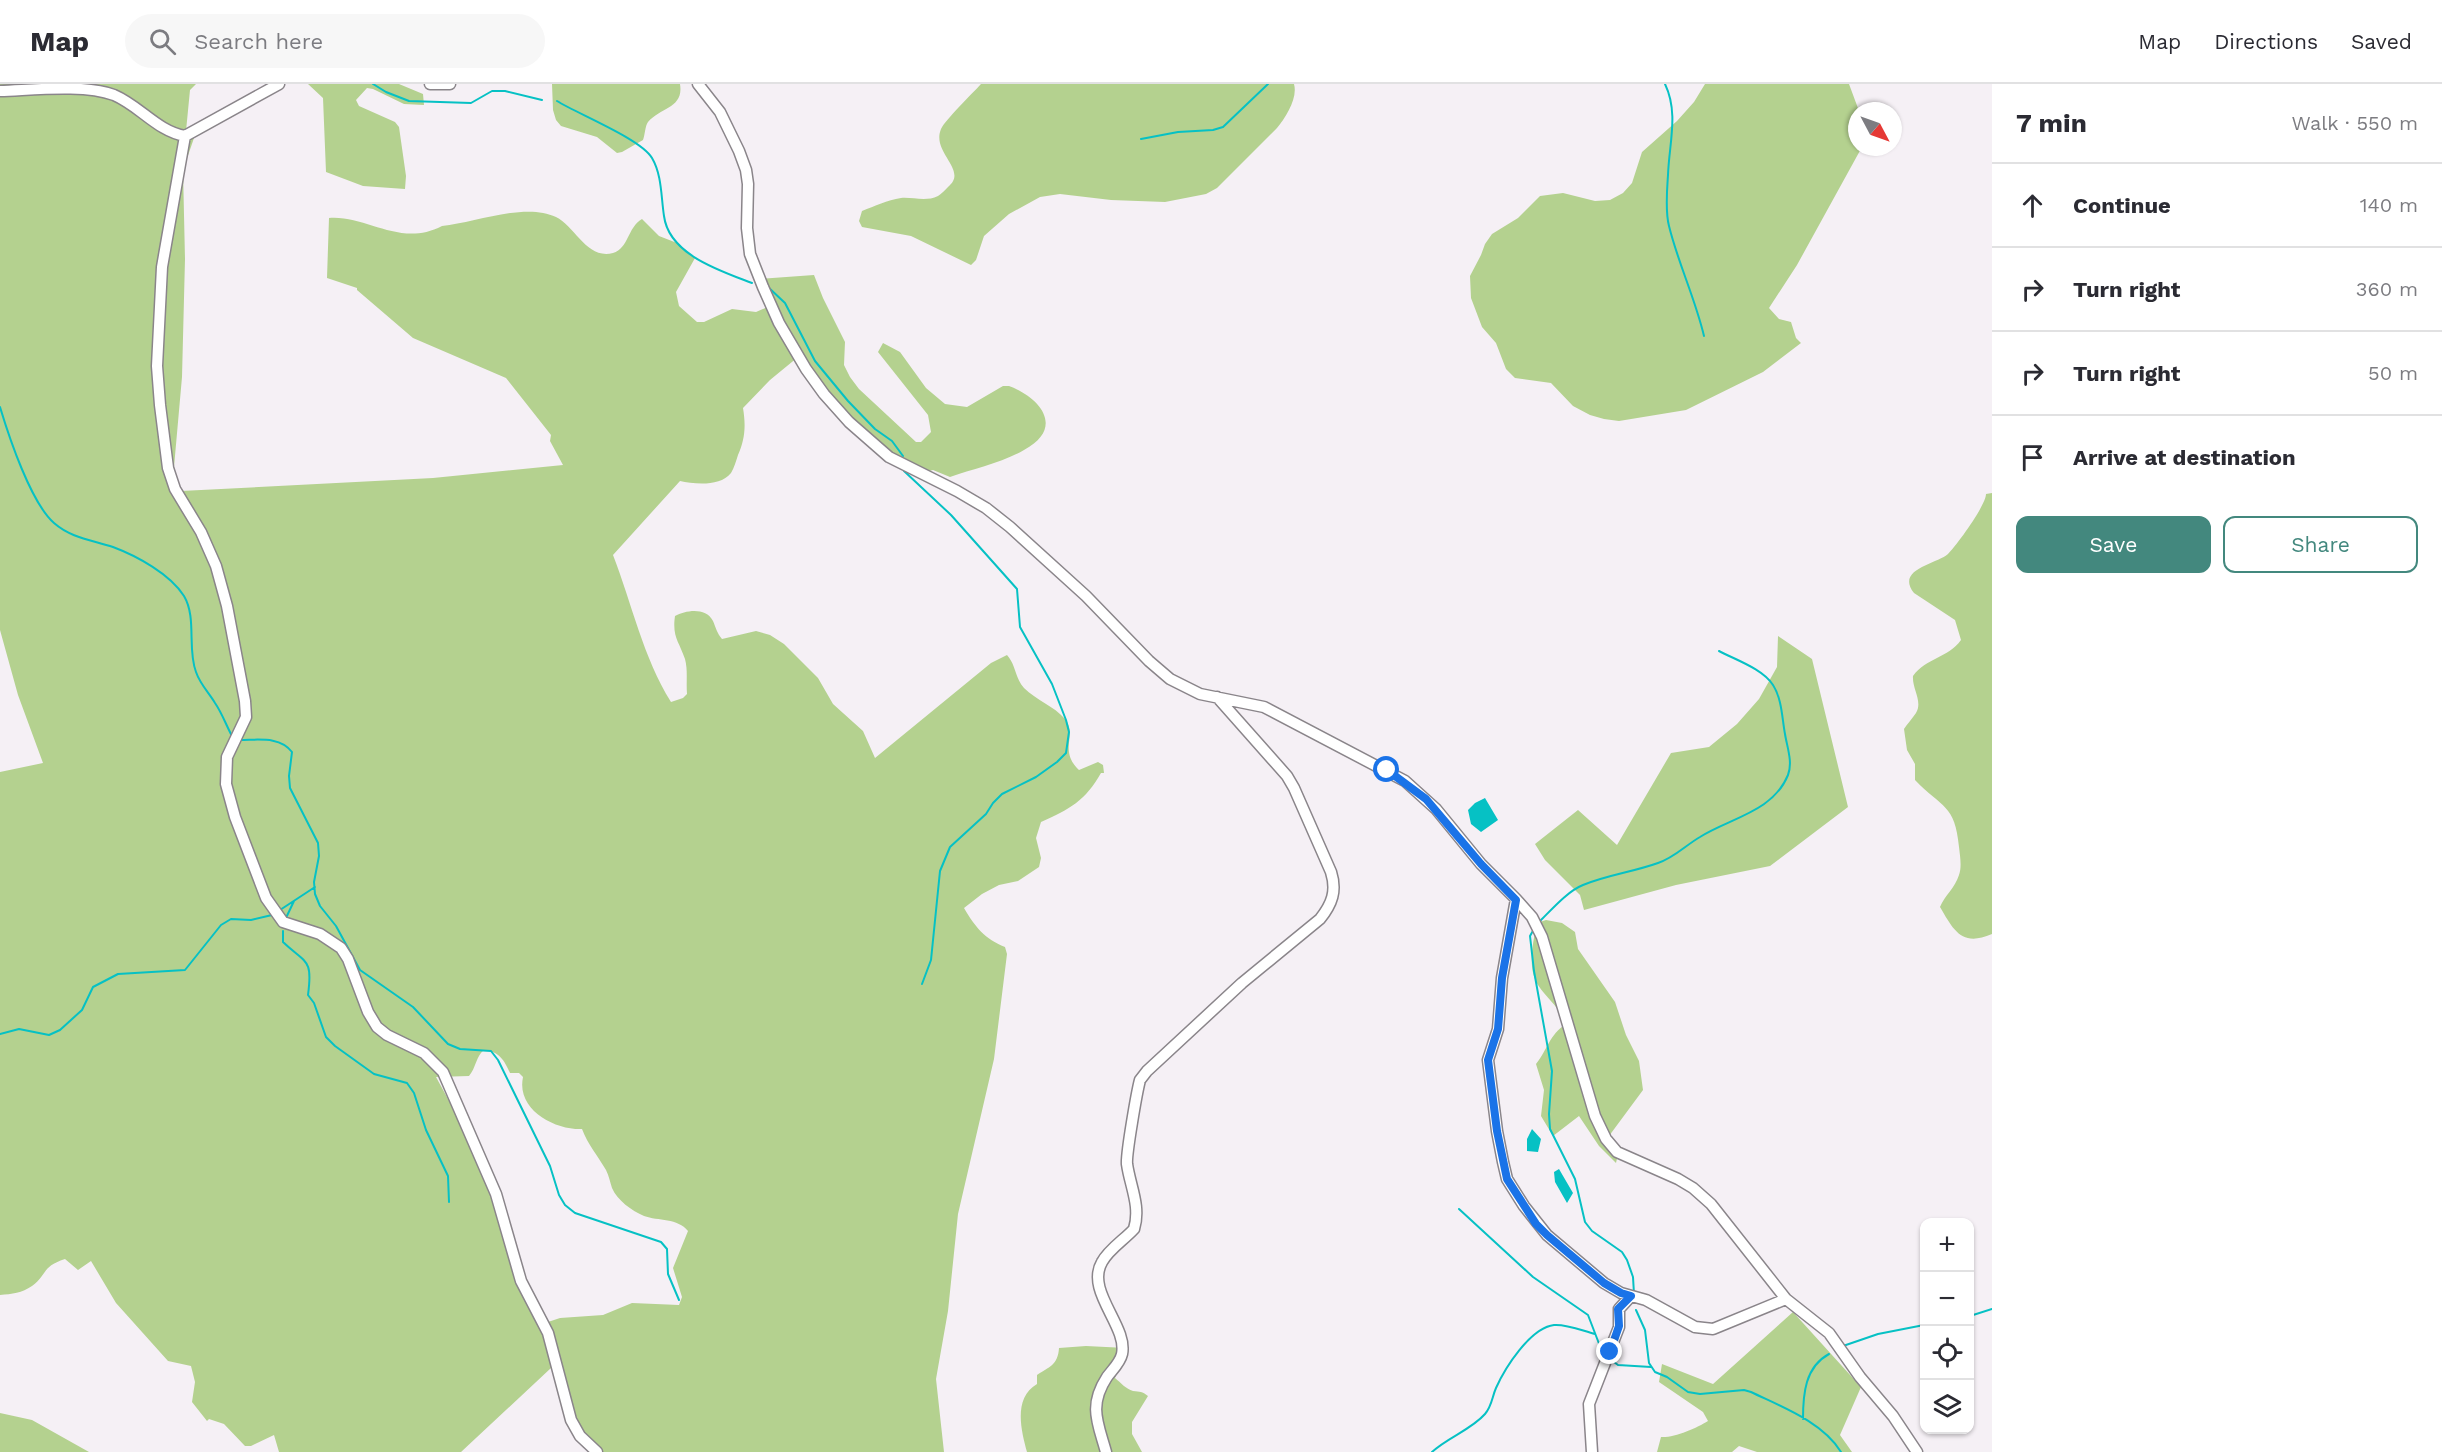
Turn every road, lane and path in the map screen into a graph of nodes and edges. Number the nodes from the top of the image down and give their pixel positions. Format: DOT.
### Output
graph roads {
  1 [pos="279,84"];
  2 [pos="430,84"];
  3 [pos="450,84"];
  4 [pos="698,84"];
  5 [pos="0,91"];
  6 [pos="185,136"];
  7 [pos="1217,698"];
  8 [pos="1516,900"];
  9 [pos="1631,1296"];
  10 [pos="1786,1299"];
  11 [pos="597,1452"];
  12 [pos="1106,1452"];
  13 [pos="1592,1452"];
  14 [pos="1917,1452"];
  1 -- 6 [label="street"];
  2 -- 3 [label="street"];
  4 -- 7 [label="street"];
  5 -- 6 [label="street"];
  6 -- 11 [label="street"];
  7 -- 8 [label="street"];
  7 -- 12 [label="street"];
  8 -- 9 [label="street"];
  8 -- 10 [label="street"];
  9 -- 10 [label="street"];
  9 -- 13 [label="street"];
  10 -- 14 [label="street"];
}
